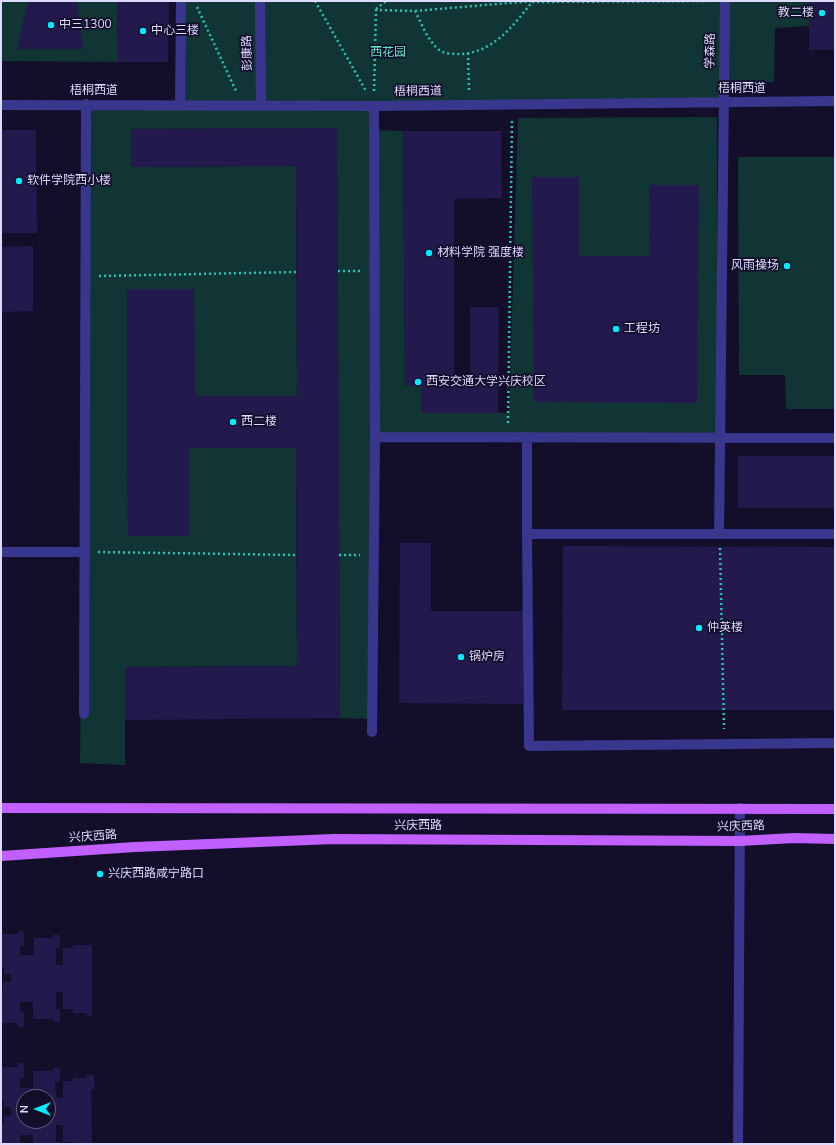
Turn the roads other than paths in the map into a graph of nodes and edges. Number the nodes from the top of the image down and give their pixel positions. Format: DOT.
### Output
graph roads {
  1 [pos="181,1"];
  2 [pos="260,1"];
  3 [pos="725,1"];
  4 [pos="835,101"];
  5 [pos="723,102"];
  6 [pos="86,104"];
  7 [pos="1,105"];
  8 [pos="180,105"];
  9 [pos="262,105"];
  10 [pos="374,106"];
  11 [pos="375,437"];
  12 [pos="527,437"];
  13 [pos="720,437"];
  14 [pos="835,438"];
  15 [pos="527,534"];
  16 [pos="720,534"];
  17 [pos="835,534"];
  18 [pos="1,552"];
  19 [pos="85,552"];
  20 [pos="84,714"];
  21 [pos="372,732"];
  22 [pos="835,743"];
  23 [pos="1,808"];
  24 [pos="740,808"];
  25 [pos="835,808"];
  26 [pos="835,839"];
  27 [pos="740,842"];
  28 [pos="1,856"];
  29 [pos="738,1144"];
  1 -- 8 [label="street"];
  2 -- 9 [label="street, 彭康路"];
  3 -- 5 [label="street, 学森路"];
  4 -- 5 [label="street, 梧桐西道"];
  5 -- 10 [label="street, 梧桐西道"];
  5 -- 13 [label="street, 学森路"];
  6 -- 7 [label="street, 梧桐西道"];
  6 -- 8 [label="street, 梧桐西道"];
  6 -- 19 [label="street"];
  8 -- 9 [label="street, 梧桐西道"];
  9 -- 10 [label="street, 梧桐西道"];
  10 -- 11 [label="street"];
  11 -- 12 [label="street"];
  11 -- 21 [label="street"];
  12 -- 13 [label="street"];
  12 -- 15 [label="street"];
  13 -- 14 [label="street"];
  13 -- 16 [label="street, 学森路"];
  15 -- 16 [label="street"];
  15 -- 22 [label="street"];
  16 -- 17 [label="street"];
  18 -- 19 [label="street"];
  19 -- 20 [label="street"];
  23 -- 24 [label="main road, 兴庆西路"];
  24 -- 25 [label="main road, 兴庆西路"];
  24 -- 27 [label="street"];
  26 -- 27 [label="main road, 兴庆西路"];
  27 -- 28 [label="main road, 兴庆西路"];
  27 -- 29 [label="street"];
}
